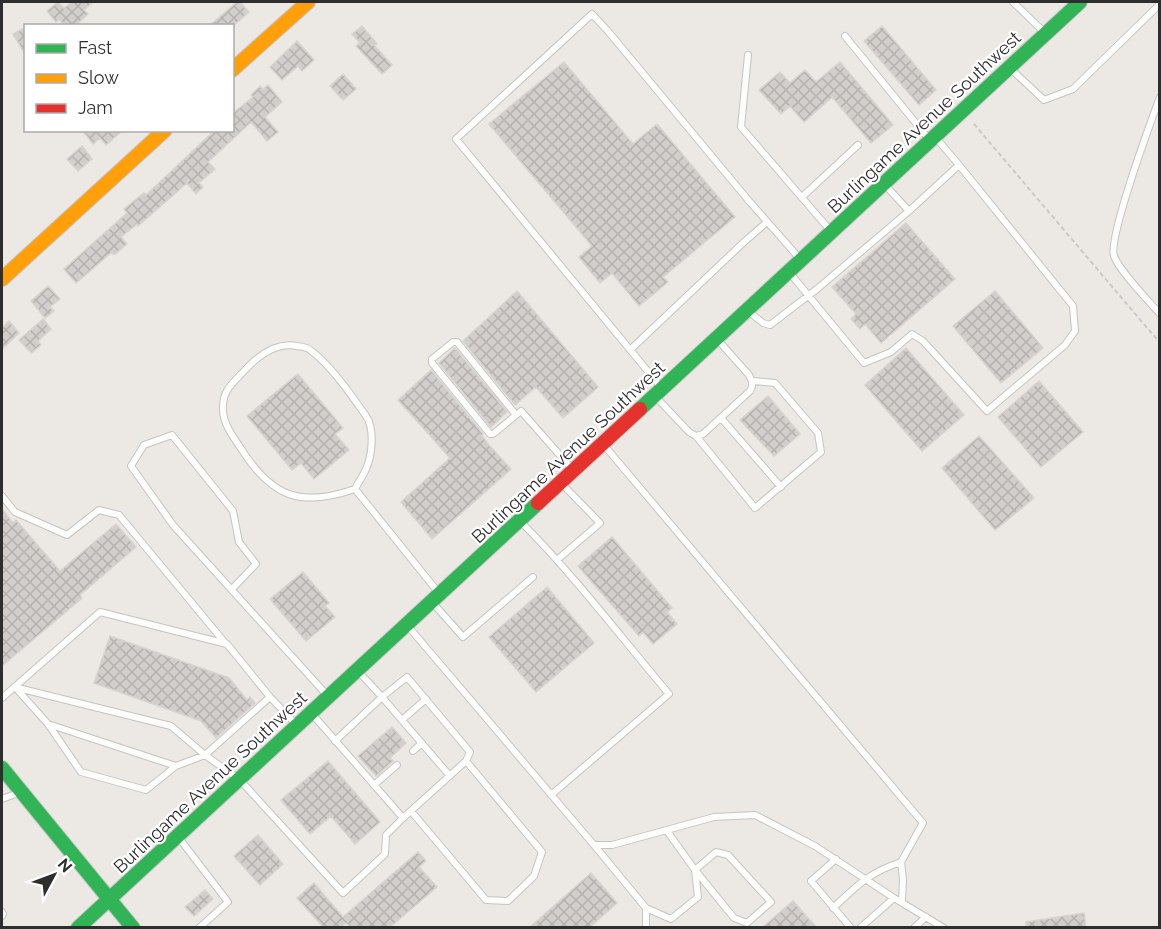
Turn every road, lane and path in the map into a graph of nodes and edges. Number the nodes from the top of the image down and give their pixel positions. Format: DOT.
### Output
graph roads {
  1 [pos="308,2"];
  2 [pos="1013,2"];
  3 [pos="1080,2"];
  4 [pos="1160,4"];
  5 [pos="1045,34"];
  6 [pos="845,36"];
  7 [pos="748,55"];
  8 [pos="234,68"];
  9 [pos="1009,68"];
  10 [pos="1160,97"];
  11 [pos="974,124"];
  12 [pos="163,132"];
  13 [pos="933,138"];
  14 [pos="858,145"];
  15 [pos="959,165"];
  16 [pos="884,183"];
  17 [pos="802,197"];
  18 [pos="909,211"];
  19 [pos="767,222"];
  20 [pos="832,232"];
  21 [pos="801,260"];
  22 [pos="789,272"];
  23 [pos="2,279"];
  24 [pos="808,295"];
  25 [pos="747,311"];
  26 [pos="1160,314"];
  27 [pos="716,339"];
  28 [pos="1160,343"];
  29 [pos="630,350"];
  30 [pos="753,381"];
  31 [pos="659,392"];
  32 [pos="516,415"];
  33 [pos="721,417"];
  34 [pos="696,436"];
  35 [pos="603,444"];
  36 [pos="574,471"];
  37 [pos="561,483"];
  38 [pos="780,487"];
  39 [pos="355,489"];
  40 [pos="2,496"];
  41 [pos="519,521"];
  42 [pos="558,559"];
  43 [pos="533,577"];
  44 [pos="232,589"];
  45 [pos="436,598"];
  46 [pos="407,624"];
  47 [pos="227,644"];
  48 [pos="357,670"];
  49 [pos="14,687"];
  50 [pos="329,696"];
  51 [pos="270,697"];
  52 [pos="382,697"];
  53 [pos="2,698"];
  54 [pos="426,699"];
  55 [pos="311,713"];
  56 [pos="402,720"];
  57 [pos="48,724"];
  58 [pos="297,725"];
  59 [pos="335,741"];
  60 [pos="422,743"];
  61 [pos="413,751"];
  62 [pos="205,755"];
  63 [pos="466,761"];
  64 [pos="397,765"];
  65 [pos="176,766"];
  66 [pos="2,768"];
  67 [pos="450,776"];
  68 [pos="240,780"];
  69 [pos="374,784"];
  70 [pos="21,792"];
  71 [pos="551,795"];
  72 [pos="2,799"];
  73 [pos="411,811"];
  74 [pos="403,818"];
  75 [pos="667,831"];
  76 [pos="178,837"];
  77 [pos="594,845"];
  78 [pos="836,859"];
  79 [pos="901,862"];
  80 [pos="695,870"];
  81 [pos="865,878"];
  82 [pos="894,898"];
  83 [pos="110,899"];
  84 [pos="902,903"];
  85 [pos="646,908"];
  86 [pos="833,908"];
  87 [pos="926,917"];
  88 [pos="78,927"];
  89 [pos="133,927"];
  90 [pos="199,927"];
  91 [pos="646,927"];
  92 [pos="850,927"];
  93 [pos="860,927"];
  94 [pos="914,927"];
  95 [pos="944,927"];
  1 -- 8 [label="street"];
  2 -- 5 [label="lane"];
  3 -- 5 [label="street, Burlingame Avenue Southwest"];
  4 -- 9 [label="lane"];
  5 -- 9 [label="street, Burlingame Avenue Southwest"];
  6 -- 13 [label="lane"];
  7 -- 17 [label="lane"];
  9 -- 13 [label="street, Burlingame Avenue Southwest"];
  10 -- 26 [label="lane"];
  11 -- 28 [label="path"];
  12 -- 23 [label="street"];
  13 -- 15 [label="lane"];
  13 -- 16 [label="street, Burlingame Avenue Southwest"];
  14 -- 17 [label="lane"];
  15 -- 18 [label="lane"];
  15 -- 24 [label="lane"];
  16 -- 18 [label="lane"];
  16 -- 20 [label="street, Burlingame Avenue Southwest"];
  17 -- 20 [label="lane"];
  18 -- 24 [label="lane"];
  19 -- 21 [label="lane"];
  19 -- 29 [label="lane"];
  19 -- 29 [label="lane"];
  20 -- 21 [label="street, Burlingame Avenue Southwest"];
  21 -- 22 [label="street, Burlingame Avenue Southwest"];
  22 -- 24 [label="lane"];
  22 -- 25 [label="street, Burlingame Avenue Southwest"];
  24 -- 25 [label="lane"];
  25 -- 27 [label="street, Burlingame Avenue Southwest"];
  27 -- 30 [label="lane"];
  27 -- 31 [label="street, Burlingame Avenue Southwest"];
  29 -- 31 [label="lane"];
  30 -- 33 [label="lane"];
  30 -- 38 [label="lane"];
  31 -- 34 [label="lane"];
  31 -- 35 [label="street, Burlingame Avenue Southwest"];
  32 -- 32 [label="lane"];
  32 -- 36 [label="lane"];
  33 -- 34 [label="lane"];
  33 -- 38 [label="lane"];
  34 -- 38 [label="lane"];
  35 -- 36 [label="street, Burlingame Avenue Southwest"];
  35 -- 79 [label="lane"];
  36 -- 37 [label="street, Burlingame Avenue Southwest"];
  37 -- 41 [label="street, Burlingame Avenue Southwest"];
  37 -- 42 [label="lane"];
  39 -- 39 [label="lane"];
  39 -- 45 [label="lane"];
  40 -- 47 [label="lane"];
  41 -- 42 [label="lane"];
  41 -- 45 [label="street, Burlingame Avenue Southwest"];
  42 -- 71 [label="lane"];
  43 -- 45 [label="lane"];
  44 -- 44 [label="lane"];
  44 -- 50 [label="lane"];
  45 -- 46 [label="street, Burlingame Avenue Southwest"];
  46 -- 48 [label="street, Burlingame Avenue Southwest"];
  46 -- 71 [label="lane"];
  47 -- 49 [label="lane"];
  47 -- 51 [label="lane"];
  48 -- 50 [label="street, Burlingame Avenue Southwest"];
  48 -- 52 [label="lane"];
  49 -- 53 [label="lane"];
  49 -- 57 [label="lane"];
  49 -- 62 [label="lane"];
  50 -- 55 [label="street, Burlingame Avenue Southwest"];
  51 -- 58 [label="lane"];
  51 -- 62 [label="lane"];
  52 -- 54 [label="lane"];
  52 -- 56 [label="lane"];
  52 -- 59 [label="lane"];
  54 -- 56 [label="lane"];
  54 -- 63 [label="lane"];
  55 -- 58 [label="street, Burlingame Avenue Southwest"];
  55 -- 59 [label="lane"];
  56 -- 60 [label="lane"];
  57 -- 65 [label="lane"];
  57 -- 65 [label="lane"];
  58 -- 68 [label="street, Burlingame Avenue Southwest"];
  59 -- 69 [label="lane"];
  60 -- 61 [label="lane"];
  60 -- 67 [label="lane"];
  62 -- 65 [label="lane"];
  62 -- 68 [label="lane"];
  63 -- 67 [label="lane"];
  63 -- 73 [label="lane"];
  64 -- 69 [label="lane"];
  66 -- 70 [label="street"];
  67 -- 73 [label="lane"];
  68 -- 74 [label="lane"];
  68 -- 76 [label="street, Burlingame Avenue Southwest"];
  69 -- 74 [label="lane"];
  70 -- 72 [label="lane"];
  70 -- 83 [label="street"];
  71 -- 77 [label="lane"];
  73 -- 74 [label="lane"];
  75 -- 77 [label="lane"];
  75 -- 78 [label="lane"];
  75 -- 80 [label="lane"];
  76 -- 83 [label="street, Burlingame Avenue Southwest"];
  76 -- 90 [label="lane"];
  77 -- 85 [label="lane"];
  78 -- 81 [label="lane"];
  78 -- 86 [label="lane"];
  79 -- 81 [label="lane"];
  79 -- 84 [label="lane"];
  80 -- 80 [label="lane"];
  80 -- 85 [label="lane"];
  81 -- 82 [label="lane"];
  81 -- 86 [label="lane"];
  82 -- 84 [label="lane"];
  82 -- 93 [label="lane"];
  83 -- 88 [label="street, Burlingame Avenue Southwest"];
  83 -- 89 [label="street"];
  84 -- 87 [label="lane"];
  85 -- 91 [label="lane"];
  86 -- 92 [label="lane"];
  87 -- 94 [label="lane"];
  87 -- 95 [label="lane"];
}
